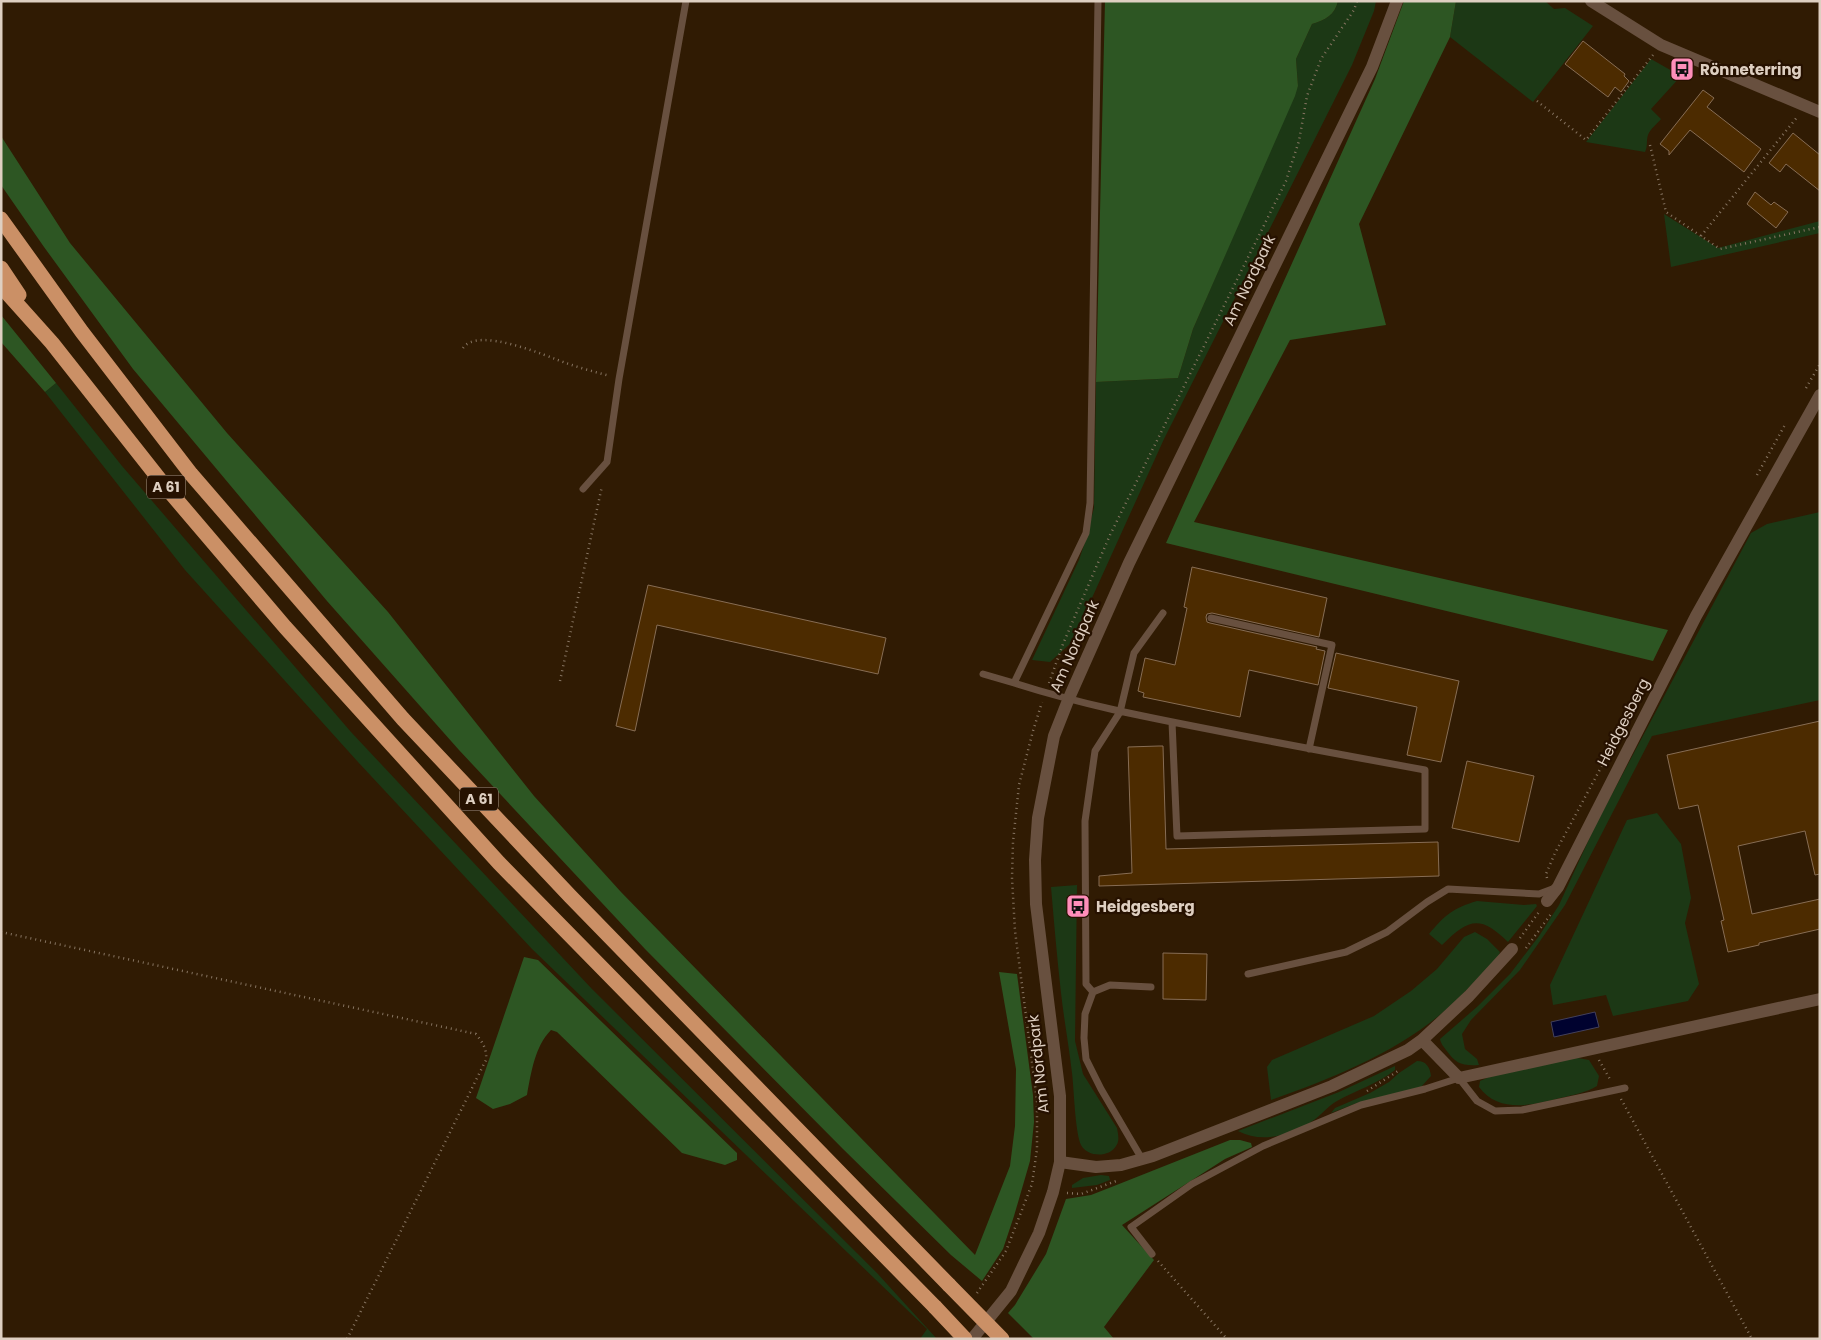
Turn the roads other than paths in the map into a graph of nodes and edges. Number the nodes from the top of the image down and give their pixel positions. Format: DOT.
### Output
graph roads {
  1 [pos="686,1"];
  2 [pos="1098,1"];
  3 [pos="1396,1"];
  4 [pos="1591,1"];
  5 [pos="1820,112"];
  6 [pos="1,219"];
  7 [pos="1,268"];
  8 [pos="1,286"];
  9 [pos="52,343"];
  10 [pos="1820,395"];
  11 [pos="583,489"];
  12 [pos="1163,613"];
  13 [pos="1211,618"];
  14 [pos="983,674"];
  15 [pos="1014,683"];
  16 [pos="1068,698"];
  17 [pos="1120,712"];
  18 [pos="1172,722"];
  19 [pos="1309,749"];
  20 [pos="1558,887"];
  21 [pos="1547,901"];
  22 [pos="1512,949"];
  23 [pos="1248,974"];
  24 [pos="1151,987"];
  25 [pos="1093,992"];
  26 [pos="1820,999"];
  27 [pos="1422,1040"];
  28 [pos="1459,1078"];
  29 [pos="1625,1088"];
  30 [pos="1142,1159"];
  31 [pos="1060,1162"];
  32 [pos="1152,1254"];
  33 [pos="965,1339"];
  34 [pos="972,1339"];
  35 [pos="1002,1339"];
  1 -- 11 [label="lane"];
  2 -- 15 [label="lane"];
  3 -- 16 [label="street, Am Nordpark"];
  4 -- 5 [label="street"];
  6 -- 35 [label="highway, A 61, bridge"];
  7 -- 9 [label="highway, A 61"];
  8 -- 9 [label="highway"];
  9 -- 33 [label="highway, A 61, bridge"];
  10 -- 20 [label="street, Heidgesberg"];
  12 -- 17 [label="lane"];
  13 -- 19 [label="lane"];
  14 -- 15 [label="lane"];
  15 -- 16 [label="lane"];
  16 -- 17 [label="lane"];
  16 -- 31 [label="street, Am Nordpark"];
  17 -- 18 [label="lane"];
  17 -- 25 [label="lane"];
  18 -- 19 [label="lane"];
  18 -- 19 [label="lane"];
  20 -- 21 [label="street, Heidgesberg"];
  20 -- 23 [label="lane"];
  22 -- 27 [label="street"];
  24 -- 25 [label="lane"];
  25 -- 30 [label="lane"];
  26 -- 28 [label="street"];
  27 -- 28 [label="street"];
  27 -- 30 [label="street"];
  28 -- 29 [label="lane"];
  28 -- 32 [label="lane"];
  30 -- 31 [label="street"];
  31 -- 34 [label="street, Am Nordpark"];
}
